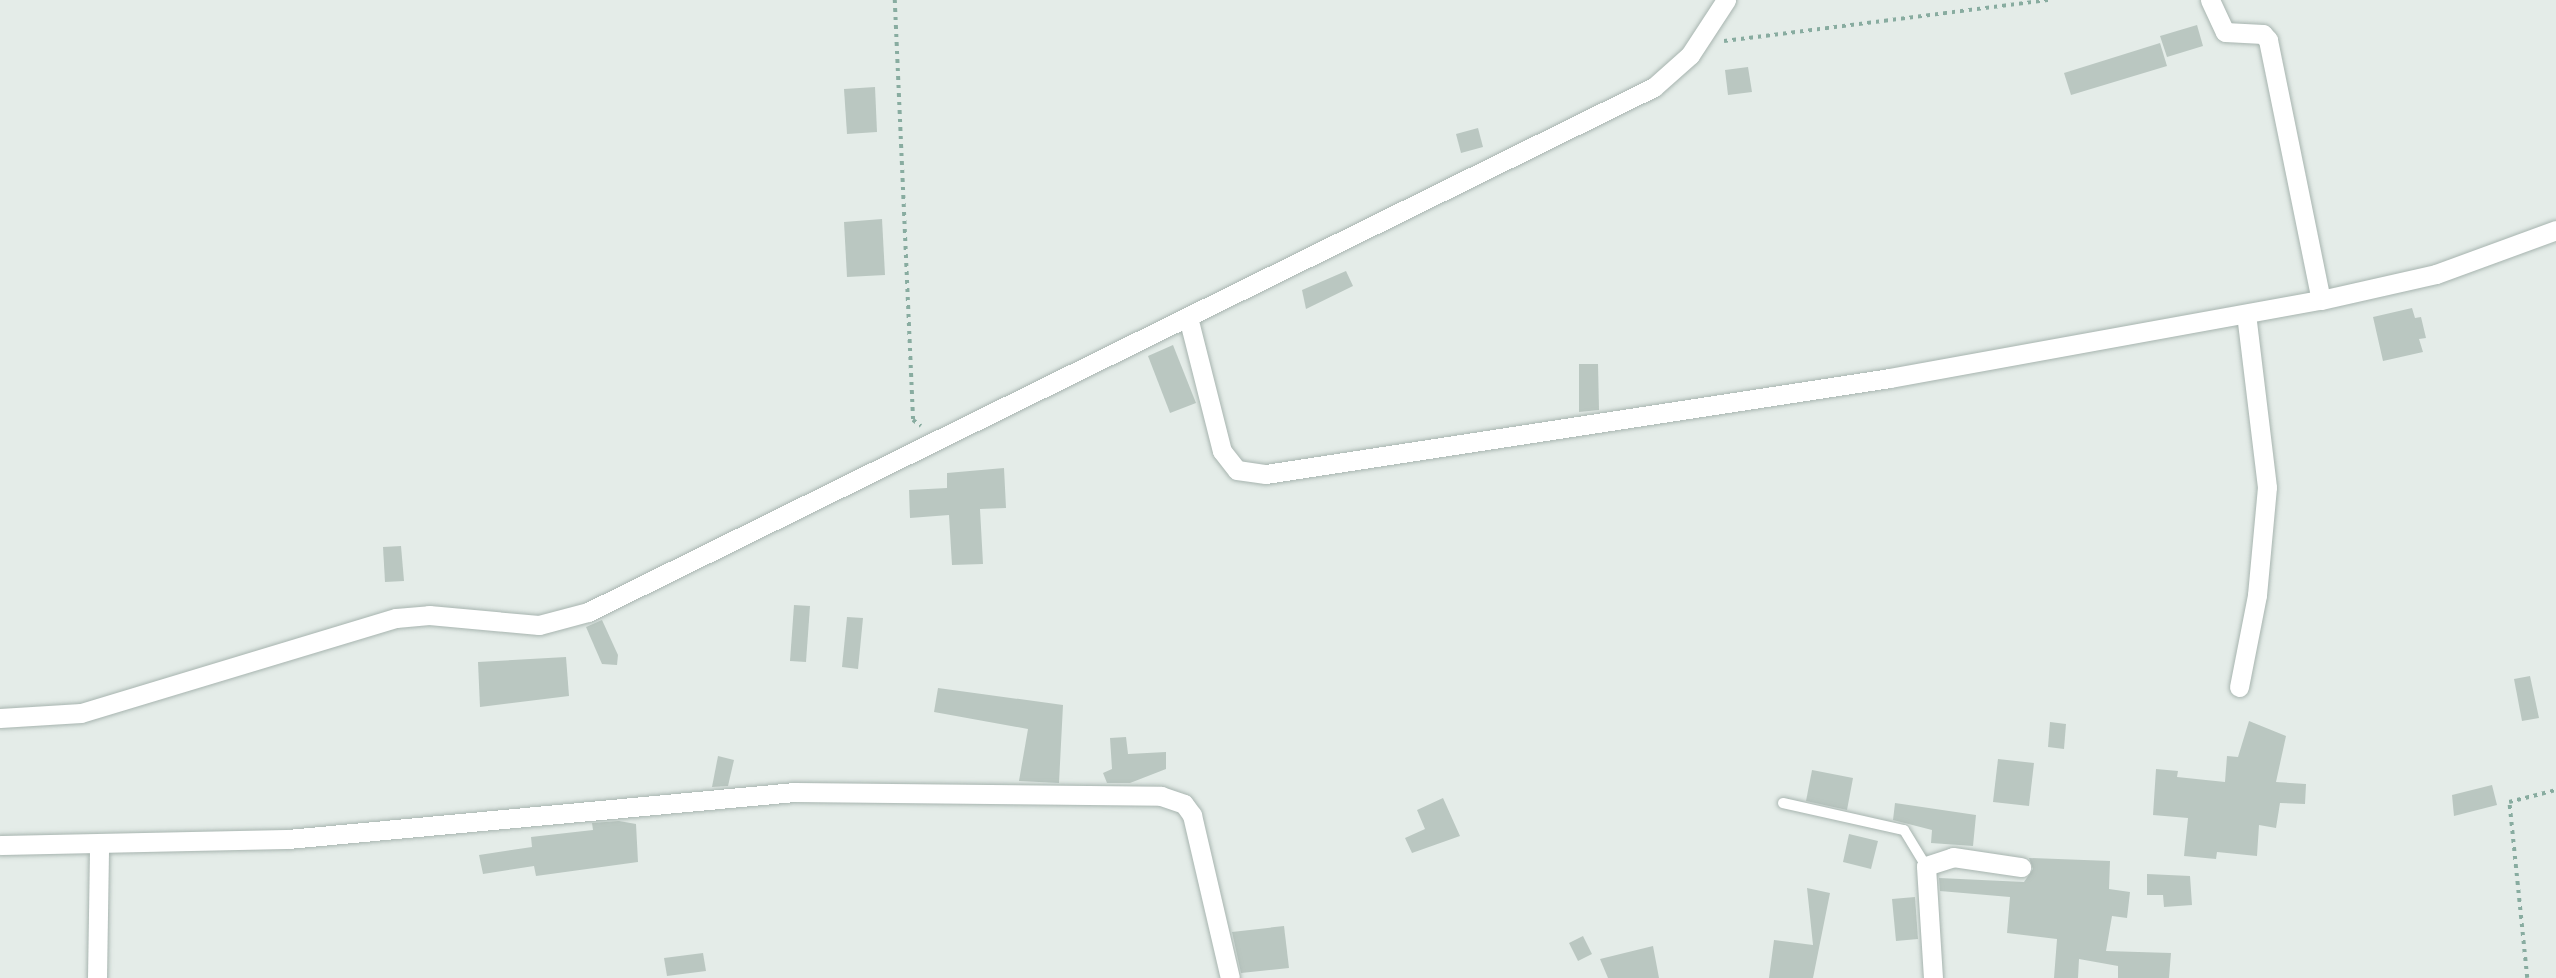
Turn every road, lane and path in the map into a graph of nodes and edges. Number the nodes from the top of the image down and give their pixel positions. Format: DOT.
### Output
graph roads {
  1 [pos="895,0"];
  2 [pos="1726,0"];
  3 [pos="2049,0"];
  4 [pos="2210,0"];
  5 [pos="1697,45"];
  6 [pos="2556,230"];
  7 [pos="2321,300"];
  8 [pos="2246,313"];
  9 [pos="1188,317"];
  10 [pos="932,441"];
  11 [pos="2239,687"];
  12 [pos="0,718"];
  13 [pos="2556,790"];
  14 [pos="1783,803"];
  15 [pos="99,844"];
  16 [pos="0,845"];
  17 [pos="1926,866"];
  18 [pos="2021,867"];
  19 [pos="97,978"];
  20 [pos="1230,978"];
  21 [pos="1933,978"];
  22 [pos="2527,978"];
  1 -- 10 [label="path"];
  2 -- 5 [label="street"];
  3 -- 5 [label="path"];
  4 -- 7 [label="street"];
  5 -- 9 [label="street"];
  6 -- 7 [label="street"];
  7 -- 8 [label="street"];
  8 -- 9 [label="street"];
  8 -- 11 [label="street"];
  9 -- 10 [label="street"];
  10 -- 12 [label="street"];
  13 -- 22 [label="path"];
  14 -- 17 [label="lane"];
  15 -- 16 [label="street"];
  15 -- 19 [label="street"];
  15 -- 20 [label="street"];
  17 -- 18 [label="street"];
  17 -- 21 [label="street"];
}
